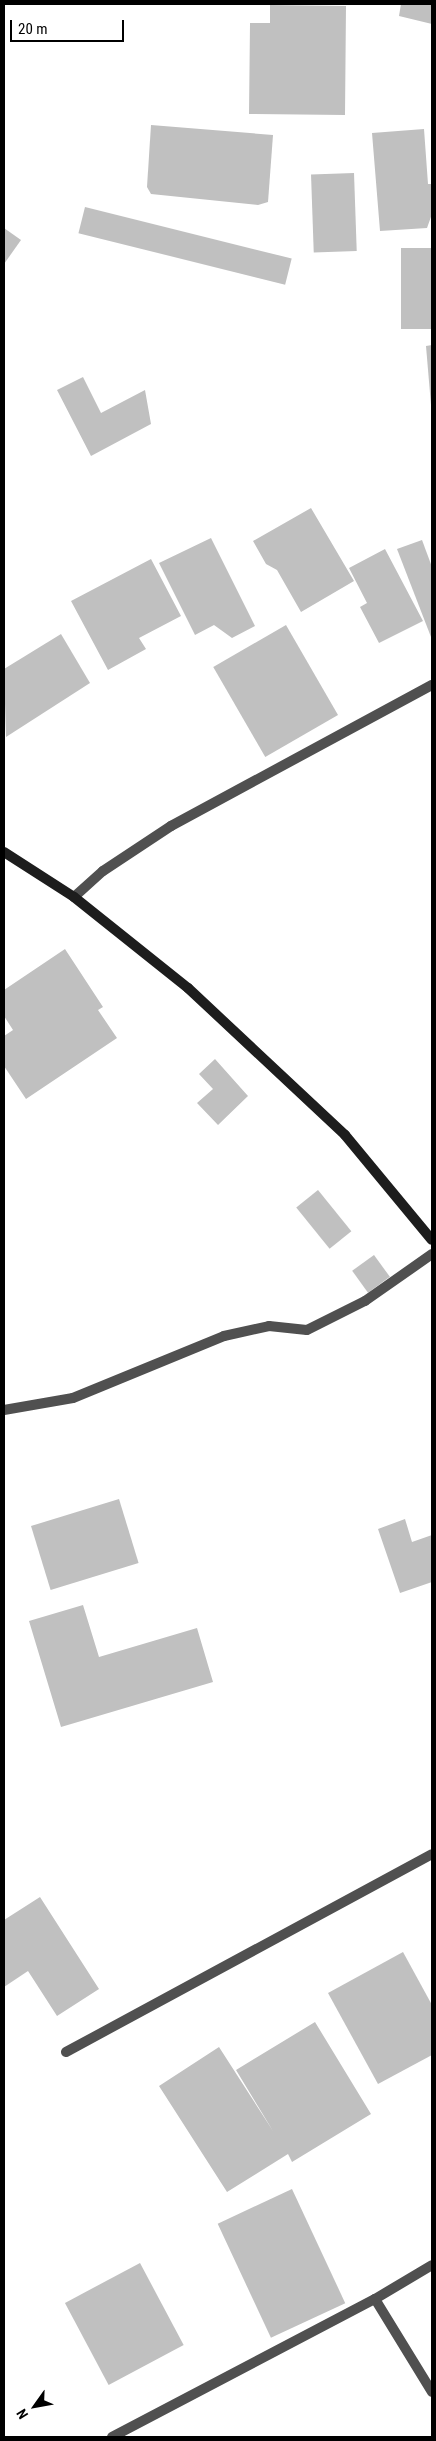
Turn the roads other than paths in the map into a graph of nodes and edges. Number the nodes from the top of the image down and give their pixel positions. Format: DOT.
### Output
graph roads {
  1 [pos="432,685"];
  2 [pos="4,852"];
  3 [pos="74,897"];
  4 [pos="432,1240"];
  5 [pos="432,1254"];
  6 [pos="4,1410"];
  7 [pos="432,1854"];
  8 [pos="66,2052"];
  9 [pos="432,2264"];
  10 [pos="375,2299"];
  11 [pos="432,2392"];
  12 [pos="112,2437"];
  1 -- 3 [label="street"];
  2 -- 3 [label="street"];
  3 -- 4 [label="street"];
  5 -- 6 [label="street"];
  7 -- 8 [label="street"];
  9 -- 10 [label="street"];
  10 -- 11 [label="street"];
  10 -- 12 [label="street"];
}
